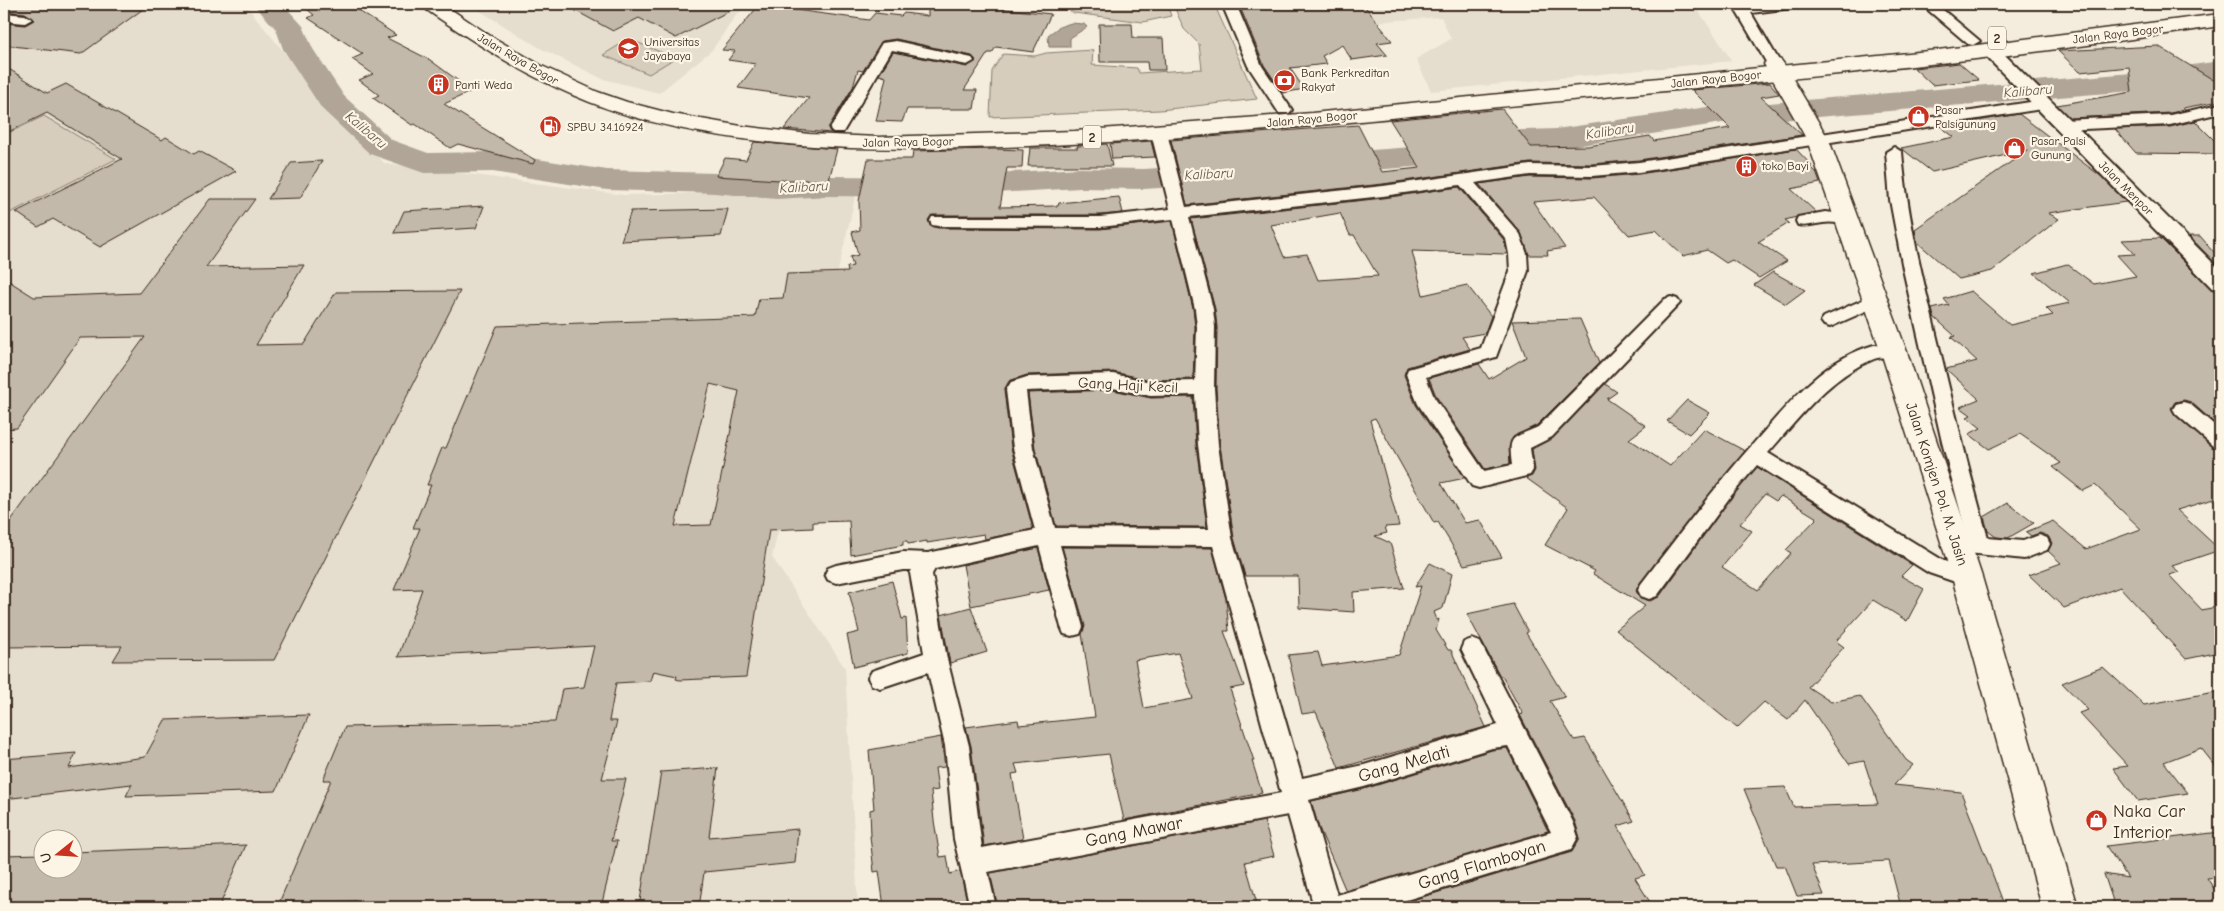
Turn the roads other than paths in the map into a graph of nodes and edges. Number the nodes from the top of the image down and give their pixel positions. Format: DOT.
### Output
graph roads {
  1 [pos="431,4"];
  2 [pos="456,4"];
  3 [pos="1229,4"];
  4 [pos="1792,4"];
  5 [pos="1928,4"];
  6 [pos="1741,7"];
  7 [pos="4,17"];
  8 [pos="2210,17"];
  9 [pos="26,19"];
  10 [pos="906,31"];
  11 [pos="896,45"];
  12 [pos="1981,45"];
  13 [pos="967,61"];
  14 [pos="1777,69"];
  15 [pos="2038,100"];
  16 [pos="651,107"];
  17 [pos="2220,109"];
  18 [pos="1284,110"];
  19 [pos="2063,125"];
  20 [pos="838,129"];
  21 [pos="1159,133"];
  22 [pos="1818,140"];
  23 [pos="1894,152"];
  24 [pos="1465,181"];
  25 [pos="1178,213"];
  26 [pos="1847,220"];
  27 [pos="938,221"];
  28 [pos="1804,221"];
  29 [pos="2220,283"];
  30 [pos="1876,300"];
  31 [pos="1671,303"];
  32 [pos="1830,321"];
  33 [pos="1894,352"];
  34 [pos="1204,388"];
  35 [pos="2183,409"];
  36 [pos="2220,441"];
  37 [pos="1755,454"];
  38 [pos="1046,536"];
  39 [pos="1221,538"];
  40 [pos="1968,544"];
  41 [pos="2039,544"];
  42 [pos="928,562"];
  43 [pos="836,574"];
  44 [pos="1967,577"];
  45 [pos="1649,590"];
  46 [pos="1072,627"];
  47 [pos="1472,649"];
  48 [pos="936,659"];
  49 [pos="880,678"];
  50 [pos="1514,734"];
  51 [pos="1294,797"];
  52 [pos="972,862"];
  53 [pos="983,907"];
  54 [pos="1327,907"];
  55 [pos="1340,907"];
  56 [pos="2060,907"];
  1 -- 16 [label="main road, Jalan Raya Bogor / 2"];
  2 -- 16 [label="main road, Jalan Raya Bogor / 2"];
  3 -- 18 [label="street"];
  4 -- 6 [label="street"];
  5 -- 12 [label="street"];
  6 -- 14 [label="street"];
  7 -- 9 [label="street"];
  8 -- 12 [label="main road, Jalan Raya Bogor / 2"];
  10 -- 11 [label="street"];
  11 -- 13 [label="street"];
  11 -- 20 [label="street"];
  12 -- 14 [label="main road, Jalan Raya Bogor / 2"];
  12 -- 15 [label="street, Jalan Menpor"];
  14 -- 18 [label="main road, Jalan Raya Bogor / 2"];
  14 -- 21 [label="main road, Jalan Raya Bogor / 2"];
  14 -- 22 [label="main road, Jalan Komjen Pol. M. Jasin"];
  15 -- 19 [label="street, Jalan Menpor"];
  15 -- 22 [label="street"];
  16 -- 20 [label="main road, Jalan Raya Bogor / 2"];
  16 -- 21 [label="main road, Jalan Raya Bogor / 2"];
  17 -- 19 [label="street"];
  18 -- 20 [label="main road, Jalan Raya Bogor / 2"];
  19 -- 29 [label="street, Jalan Menpor"];
  21 -- 25 [label="street"];
  22 -- 24 [label="street"];
  22 -- 26 [label="main road, Jalan Komjen Pol. M. Jasin"];
  23 -- 40 [label="street"];
  24 -- 25 [label="street"];
  24 -- 31 [label="street"];
  25 -- 27 [label="street"];
  25 -- 34 [label="street"];
  26 -- 28 [label="street"];
  26 -- 30 [label="main road, Jalan Komjen Pol. M. Jasin"];
  30 -- 32 [label="street"];
  30 -- 33 [label="main road, Jalan Komjen Pol. M. Jasin"];
  33 -- 37 [label="street"];
  33 -- 40 [label="main road, Jalan Komjen Pol. M. Jasin"];
  34 -- 38 [label="street, Gang Haji Kecil"];
  34 -- 39 [label="street"];
  35 -- 36 [label="street"];
  37 -- 44 [label="street"];
  37 -- 45 [label="street"];
  38 -- 39 [label="street"];
  38 -- 42 [label="street"];
  38 -- 46 [label="street"];
  39 -- 51 [label="street"];
  40 -- 41 [label="street"];
  40 -- 44 [label="main road, Jalan Komjen Pol. M. Jasin"];
  42 -- 43 [label="street"];
  42 -- 48 [label="street"];
  44 -- 56 [label="main road, Jalan Komjen Pol. M. Jasin"];
  47 -- 50 [label="street, Gang Flamboyan"];
  48 -- 49 [label="street"];
  48 -- 52 [label="street"];
  50 -- 51 [label="street, Gang Melati"];
  50 -- 55 [label="street, Gang Flamboyan"];
  51 -- 52 [label="street, Gang Mawar"];
  51 -- 54 [label="street"];
  52 -- 53 [label="street"];
}
